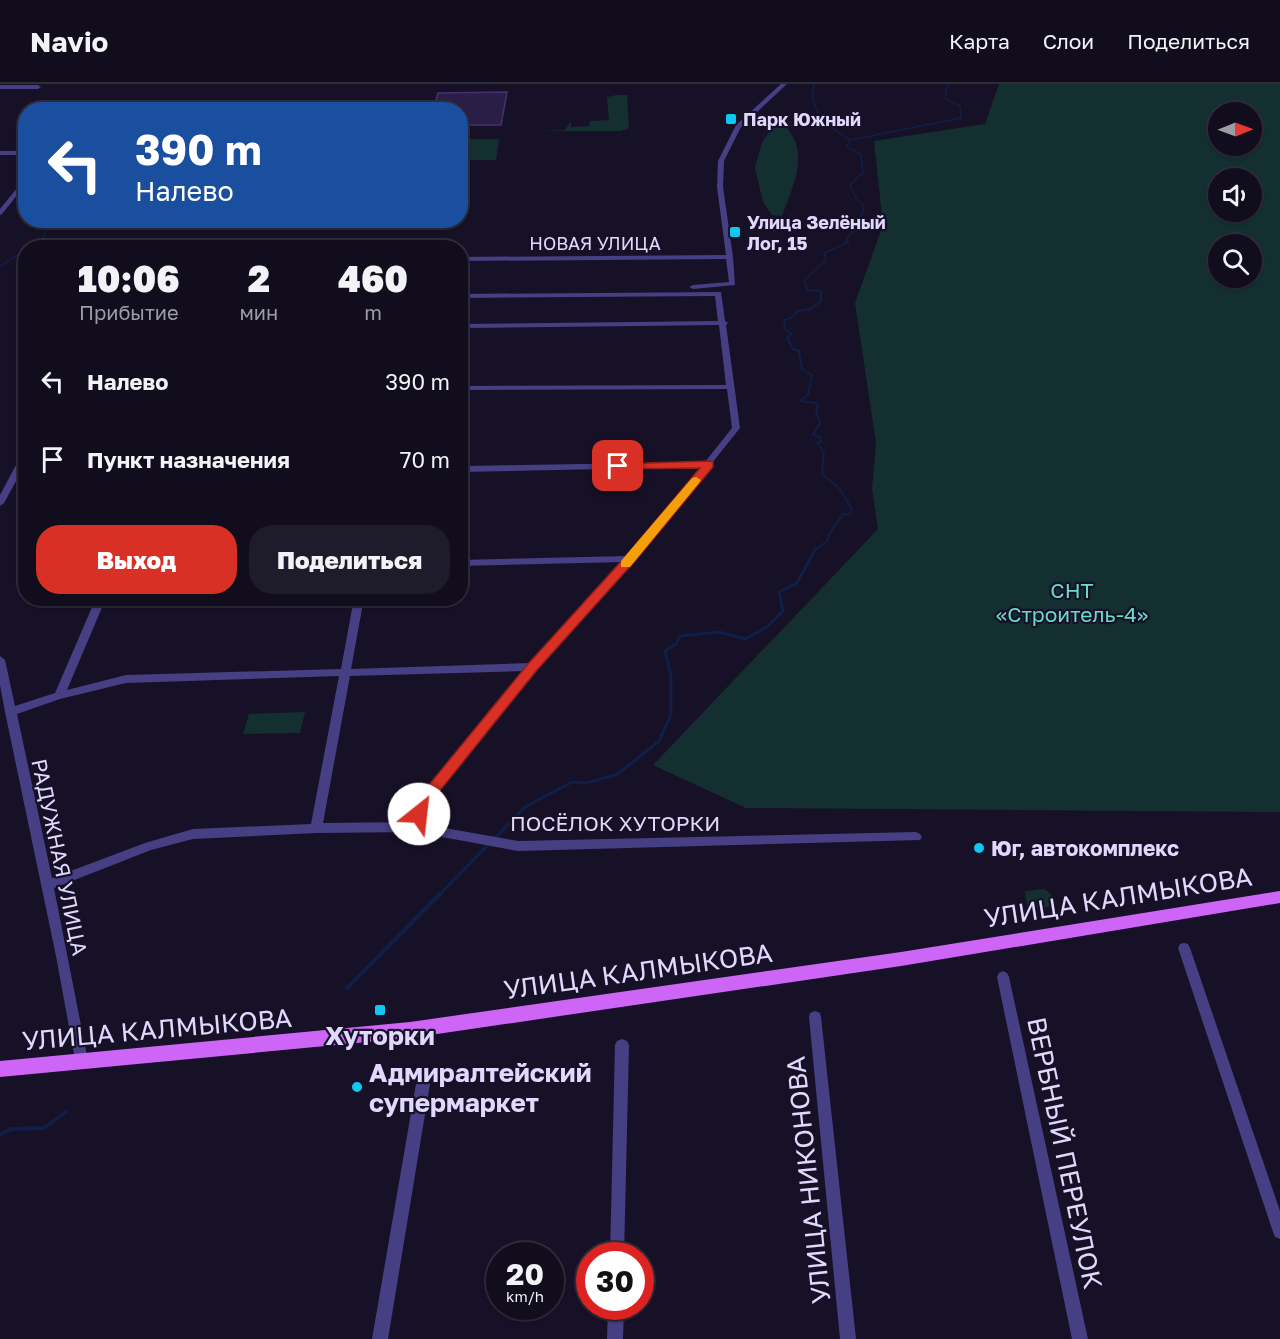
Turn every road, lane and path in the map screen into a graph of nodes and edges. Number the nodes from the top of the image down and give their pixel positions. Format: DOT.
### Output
graph roads {
  1 [pos="784,84"];
  2 [pos="0,87"];
  3 [pos="38,87"];
  4 [pos="0,153"];
  5 [pos="18,153"];
  6 [pos="18,189"];
  7 [pos="0,213"];
  8 [pos="730,257"];
  9 [pos="468,259"];
  10 [pos="468,290"];
  11 [pos="468,296"];
  12 [pos="724,323"];
  13 [pos="468,326"];
  14 [pos="731,387"];
  15 [pos="468,388"];
  16 [pos="709,464"];
  17 [pos="18,469"];
  18 [pos="468,469"];
  19 [pos="0,503"];
  20 [pos="631,559"];
  21 [pos="468,563"];
  22 [pos="98,606"];
  23 [pos="357,606"];
  24 [pos="0,660"];
  25 [pos="532,667"];
  26 [pos="345,671"];
  27 [pos="59,696"];
  28 [pos="9,712"];
  29 [pos="316,828"];
  30 [pos="415,828"];
  31 [pos="916,837"];
  32 [pos="47,885"];
  33 [pos="1280,897"];
  34 [pos="1184,948"];
  35 [pos="1003,977"];
  36 [pos="815,1017"];
  37 [pos="622,1046"];
  38 [pos="81,1061"];
  39 [pos="0,1069"];
  40 [pos="423,1084"];
  41 [pos="1280,1232"];
  42 [pos="617,1242"];
  43 [pos="616,1320"];
  44 [pos="380,1339"];
  45 [pos="615,1339"];
  46 [pos="848,1339"];
  47 [pos="1080,1339"];
  1 -- 8 [label="street"];
  2 -- 3 [label="street"];
  4 -- 5 [label="street"];
  6 -- 7 [label="street"];
  8 -- 9 [label="street, НОВАЯ УЛИЦА"];
  8 -- 10 [label="street"];
  11 -- 12 [label="street"];
  12 -- 13 [label="street"];
  12 -- 14 [label="street"];
  14 -- 15 [label="street"];
  14 -- 16 [label="street"];
  16 -- 18 [label="street"];
  16 -- 20 [label="street"];
  17 -- 19 [label="street"];
  20 -- 21 [label="street"];
  20 -- 25 [label="street"];
  22 -- 27 [label="street"];
  23 -- 26 [label="street"];
  24 -- 28 [label="street, РАДУЖНАЯ УЛИЦА"];
  25 -- 26 [label="street"];
  25 -- 30 [label="street"];
  26 -- 27 [label="street"];
  26 -- 29 [label="street"];
  27 -- 28 [label="street"];
  28 -- 32 [label="street, РАДУЖНАЯ УЛИЦА"];
  29 -- 30 [label="street, ПОСЁЛОК ХУТОРКИ"];
  29 -- 32 [label="street, ПОСЁЛОК ХУТОРКИ"];
  30 -- 31 [label="street, ПОСЁЛОК ХУТОРКИ"];
  32 -- 38 [label="street, РАДУЖНАЯ УЛИЦА"];
  33 -- 38 [label="main road, УЛИЦА КАЛМЫКОВА"];
  34 -- 41 [label="street"];
  35 -- 47 [label="street, ВЕРБНЫЙ ПЕРЕУЛОК"];
  36 -- 46 [label="street, УЛИЦА НИКОНОВА"];
  37 -- 42 [label="street"];
  38 -- 39 [label="main road, УЛИЦА КАЛМЫКОВА"];
  40 -- 44 [label="street"];
  43 -- 45 [label="street"];
}
